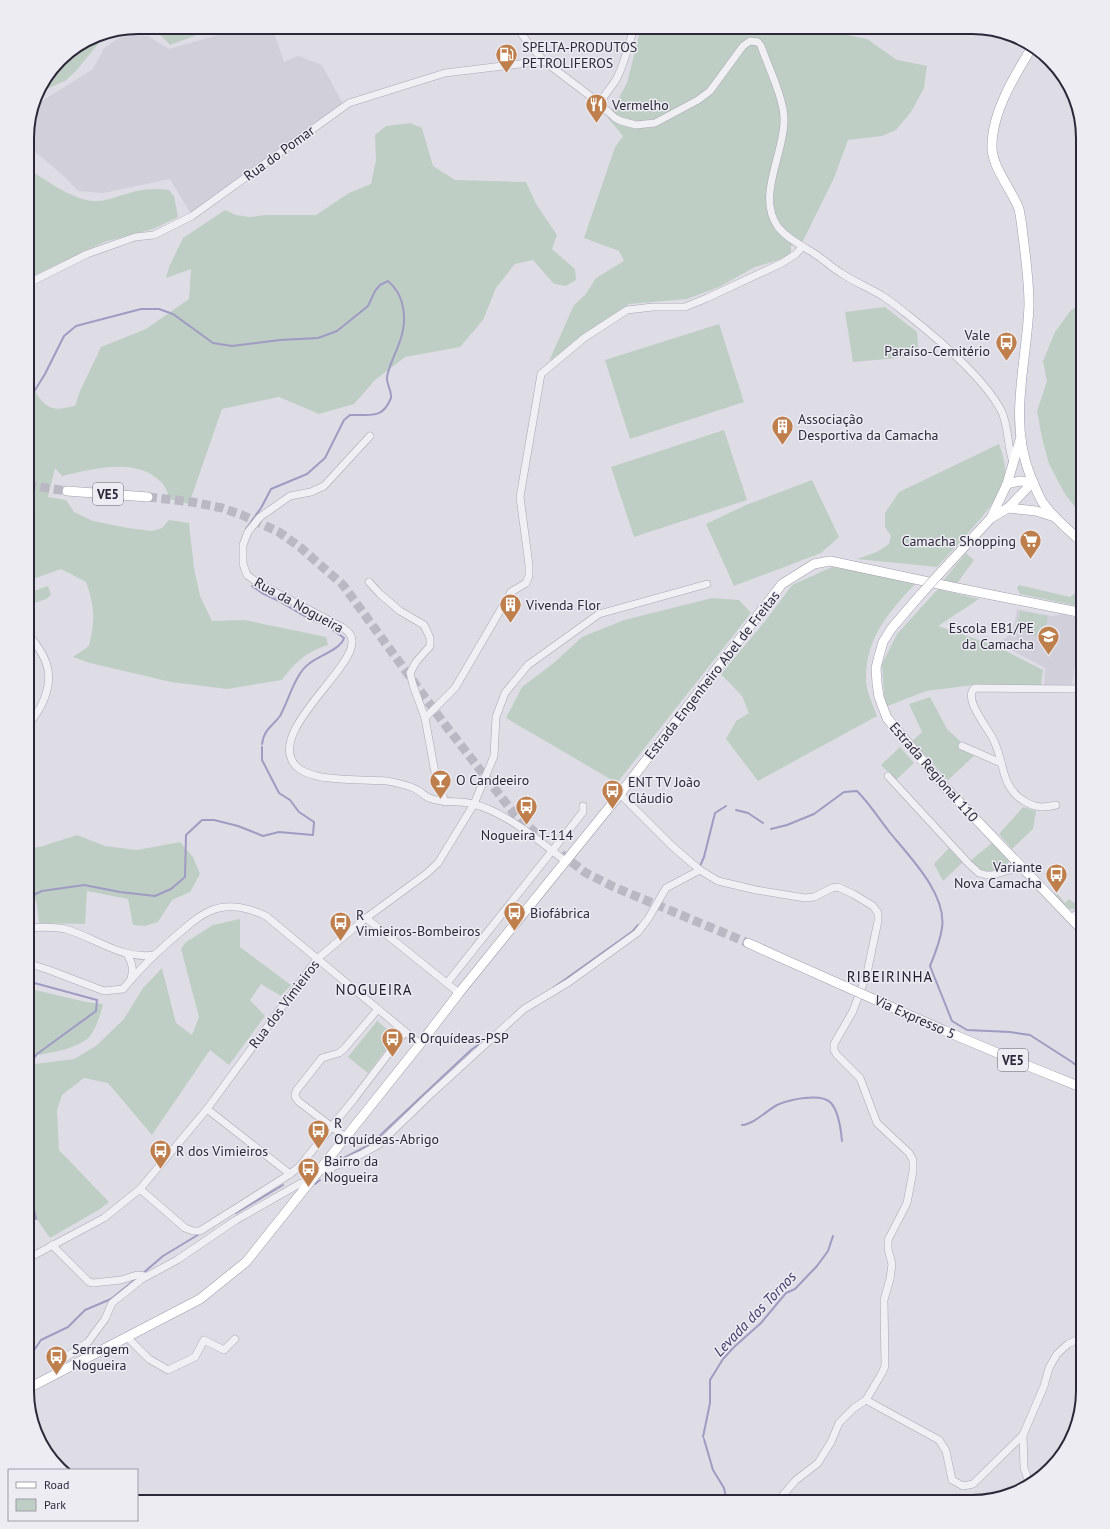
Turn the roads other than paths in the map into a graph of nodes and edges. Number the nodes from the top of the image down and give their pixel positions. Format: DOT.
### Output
graph roads {
  1 [pos="522,34"];
  2 [pos="632,34"];
  3 [pos="1029,52"];
  4 [pos="544,61"];
  5 [pos="600,104"];
  6 [pos="802,247"];
  7 [pos="34,281"];
  8 [pos="370,436"];
  9 [pos="1020,438"];
  10 [pos="1013,462"];
  11 [pos="1033,482"];
  12 [pos="1005,488"];
  13 [pos="67,491"];
  14 [pos="148,497"];
  15 [pos="1008,508"];
  16 [pos="1054,517"];
  17 [pos="991,518"];
  18 [pos="1076,537"];
  19 [pos="369,582"];
  20 [pos="707,584"];
  21 [pos="1076,612"];
  22 [pos="34,643"];
  23 [pos="1076,688"];
  24 [pos="34,718"];
  25 [pos="425,718"];
  26 [pos="962,746"];
  27 [pos="1001,763"];
  28 [pos="888,776"];
  29 [pos="620,794"];
  30 [pos="445,802"];
  31 [pos="474,804"];
  32 [pos="1056,805"];
  33 [pos="583,806"];
  34 [pos="551,850"];
  35 [pos="565,861"];
  36 [pos="1017,863"];
  37 [pos="700,870"];
  38 [pos="1076,914"];
  39 [pos="366,918"];
  40 [pos="1071,918"];
  41 [pos="1076,923"];
  42 [pos="34,928"];
  43 [pos="748,943"];
  44 [pos="127,954"];
  45 [pos="154,956"];
  46 [pos="317,959"];
  47 [pos="34,965"];
  48 [pos="130,981"];
  49 [pos="447,983"];
  50 [pos="459,993"];
  51 [pos="378,1009"];
  52 [pos="405,1032"];
  53 [pos="420,1044"];
  54 [pos="1076,1085"];
  55 [pos="207,1109"];
  56 [pos="332,1127"];
  57 [pos="345,1136"];
  58 [pos="320,1169"];
  59 [pos="290,1174"];
  60 [pos="309,1182"];
  61 [pos="140,1188"];
  62 [pos="52,1245"];
  63 [pos="34,1255"];
  64 [pos="141,1276"];
  65 [pos="127,1337"];
  66 [pos="235,1339"];
  67 [pos="1076,1340"];
  68 [pos="64,1369"];
  69 [pos="34,1385"];
  70 [pos="866,1400"];
  71 [pos="1023,1435"];
  72 [pos="1028,1478"];
  73 [pos="783,1495"];
  1 -- 4 [label="street"];
  2 -- 5 [label="street"];
  3 -- 9 [label="main road"];
  4 -- 5 [label="street"];
  4 -- 7 [label="street, Rua do Pomar"];
  5 -- 6 [label="street"];
  6 -- 10 [label="street"];
  6 -- 25 [label="street"];
  8 -- 30 [label="street, Rua da Nogueira"];
  9 -- 10 [label="main road, Estrada Regional 110"];
  9 -- 11 [label="main road"];
  10 -- 12 [label="main road, Estrada Regional 110"];
  11 -- 12 [label="main road"];
  11 -- 15 [label="main road, Estrada Regional 110"];
  11 -- 16 [label="main road"];
  12 -- 15 [label="main road, Estrada Regional 110"];
  12 -- 17 [label="main road, Estrada Regional 110"];
  13 -- 14 [label="main road, VE5"];
  15 -- 16 [label="main road"];
  15 -- 17 [label="main road, Estrada Regional 110"];
  16 -- 18 [label="main road"];
  17 -- 36 [label="main road, Estrada Regional 110, bridge"];
  19 -- 25 [label="street"];
  20 -- 31 [label="street, Rua dos Vimieiros"];
  21 -- 29 [label="main road, Estrada Engenheiro Abel de Freitas"];
  22 -- 24 [label="street"];
  23 -- 27 [label="street"];
  25 -- 30 [label="street"];
  26 -- 27 [label="street"];
  27 -- 32 [label="street"];
  28 -- 36 [label="street"];
  29 -- 35 [label="main road, Estrada Engenheiro Abel de Freitas"];
  29 -- 37 [label="street"];
  30 -- 31 [label="street, Rua da Nogueira"];
  31 -- 34 [label="street, Rua da Nogueira"];
  31 -- 39 [label="street, Rua dos Vimieiros"];
  33 -- 34 [label="street"];
  34 -- 35 [label="street, Rua da Nogueira"];
  34 -- 49 [label="street"];
  35 -- 50 [label="main road, Estrada Engenheiro Abel de Freitas"];
  36 -- 40 [label="main road, Estrada Regional 110"];
  37 -- 58 [label="street"];
  37 -- 70 [label="street"];
  38 -- 40 [label="street"];
  39 -- 46 [label="street, Rua dos Vimieiros"];
  39 -- 49 [label="street"];
  40 -- 41 [label="main road, Estrada Regional 110"];
  42 -- 44 [label="street"];
  43 -- 54 [label="main road, Via Expresso 5 / VE5, bridge"];
  44 -- 45 [label="street"];
  44 -- 48 [label="street"];
  45 -- 46 [label="street"];
  45 -- 48 [label="street"];
  46 -- 51 [label="street"];
  46 -- 55 [label="street, Rua dos Vimieiros"];
  47 -- 48 [label="street"];
  49 -- 50 [label="street"];
  50 -- 53 [label="main road, Estrada Engenheiro Abel de Freitas"];
  51 -- 52 [label="street"];
  51 -- 56 [label="street"];
  52 -- 53 [label="street"];
  52 -- 56 [label="street"];
  53 -- 57 [label="main road, Estrada Engenheiro Abel de Freitas"];
  55 -- 59 [label="street"];
  55 -- 61 [label="street, Rua dos Vimieiros"];
  56 -- 57 [label="street"];
  56 -- 59 [label="street"];
  57 -- 58 [label="main road, Estrada Engenheiro Abel de Freitas"];
  58 -- 60 [label="main road, Estrada Engenheiro Abel de Freitas"];
  59 -- 61 [label="street"];
  60 -- 64 [label="street"];
  60 -- 65 [label="main road, Estrada Engenheiro Abel de Freitas"];
  61 -- 62 [label="street, Rua dos Vimieiros"];
  62 -- 63 [label="street, Rua dos Vimieiros"];
  62 -- 64 [label="street"];
  64 -- 68 [label="street"];
  65 -- 66 [label="street"];
  65 -- 68 [label="main road, Estrada Engenheiro Abel de Freitas"];
  67 -- 71 [label="street"];
  68 -- 69 [label="main road, Estrada Engenheiro Abel de Freitas"];
  70 -- 71 [label="street"];
  70 -- 73 [label="street"];
  71 -- 72 [label="street"];
}
